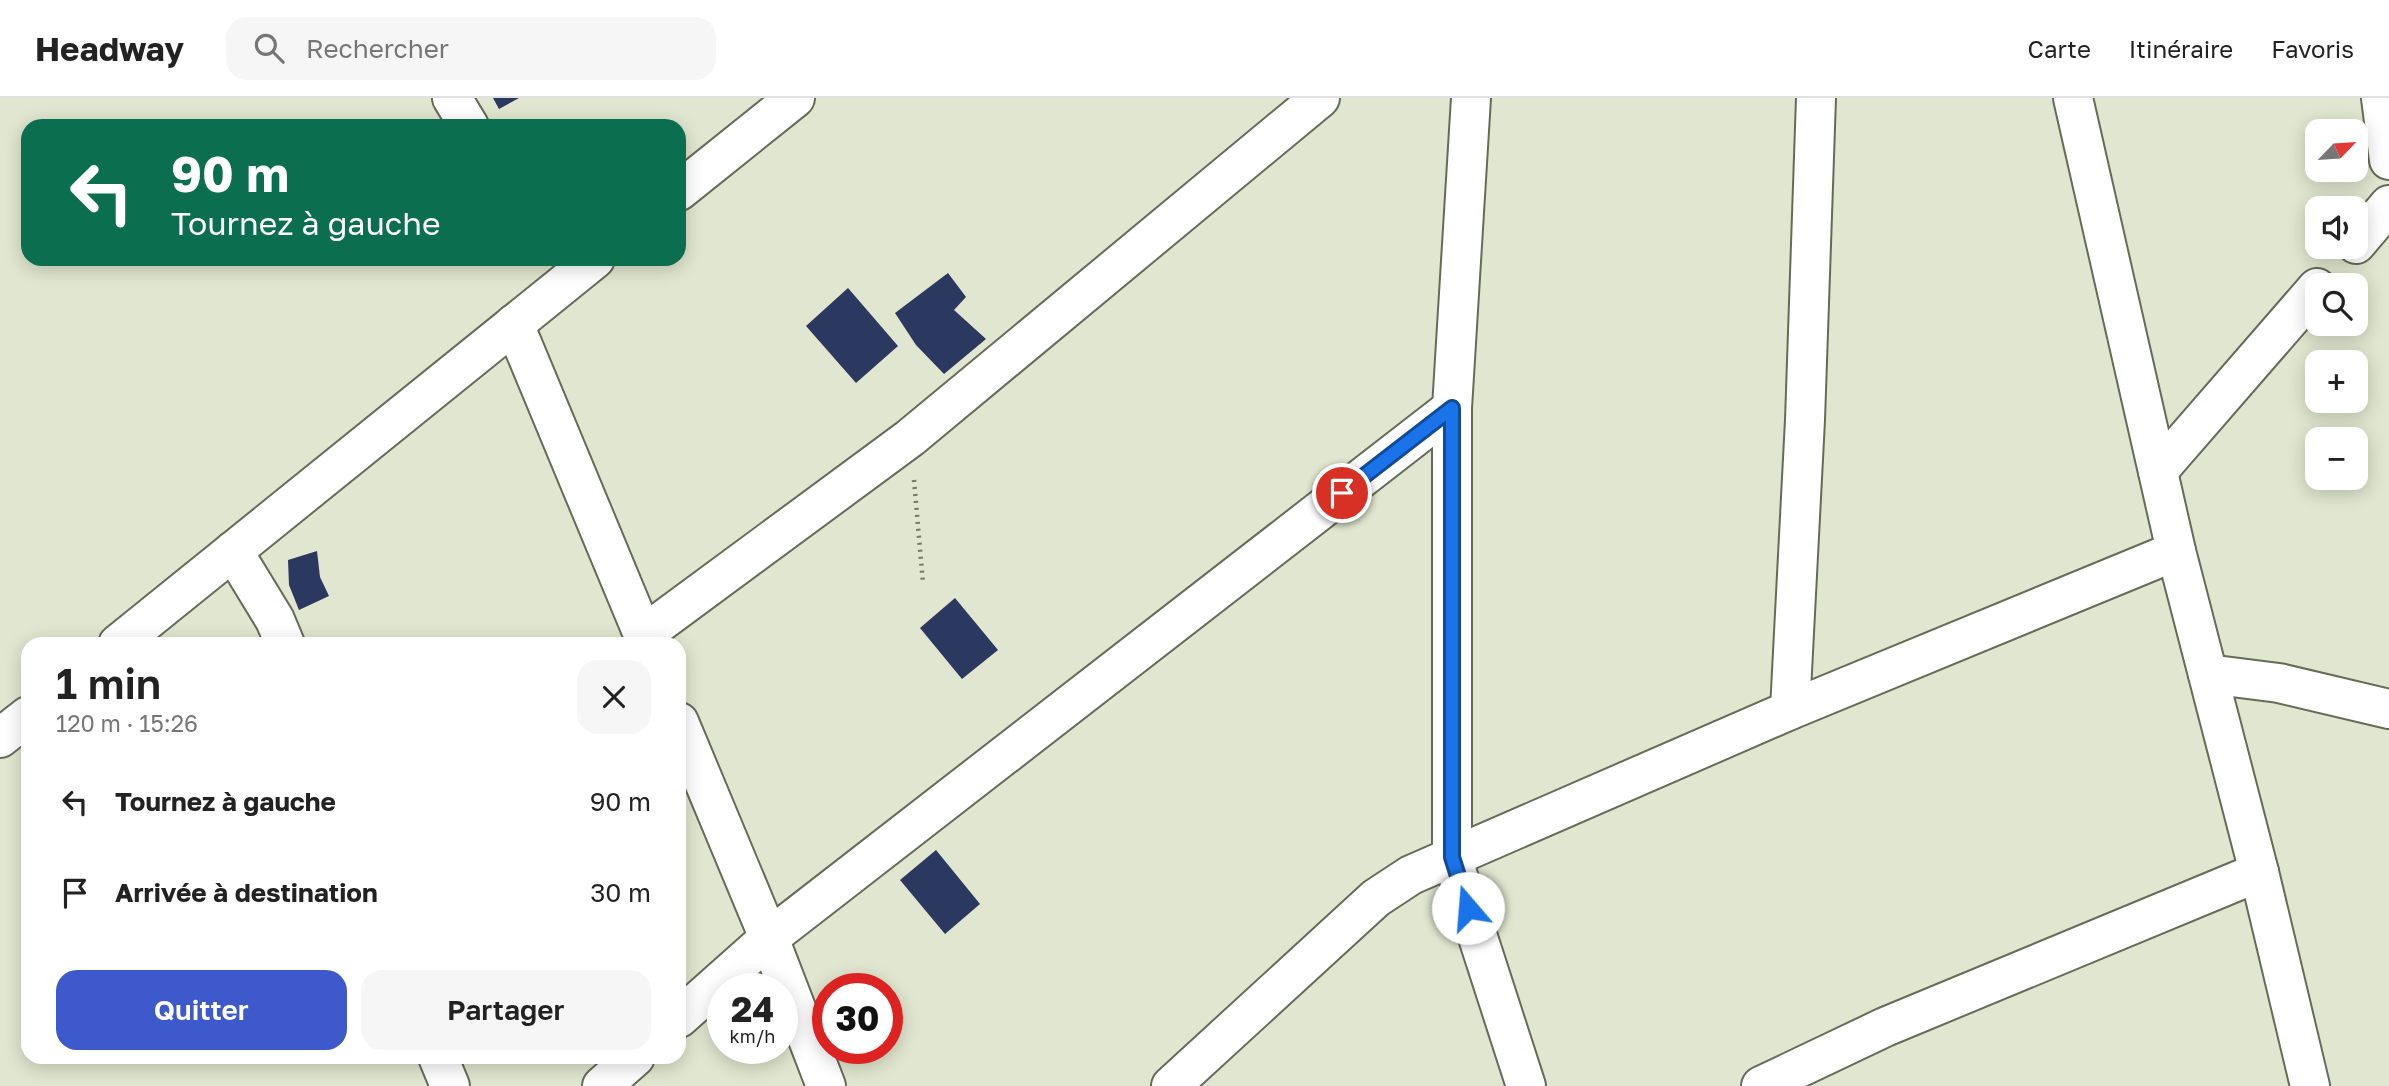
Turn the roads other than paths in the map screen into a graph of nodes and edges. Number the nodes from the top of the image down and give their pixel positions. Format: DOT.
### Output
graph roads {
  1 [pos="452,98"];
  2 [pos="795,98"];
  3 [pos="1320,98"];
  4 [pos="1471,98"];
  5 [pos="1816,98"];
  6 [pos="2073,98"];
  7 [pos="2381,98"];
  8 [pos="465,119"];
  9 [pos="2389,160"];
  10 [pos="686,185"];
  11 [pos="2389,205"];
  12 [pos="2368,229"];
  13 [pos="2342,259"];
  14 [pos="556,271"];
  15 [pos="2330,273"];
  16 [pos="2305,302"];
  17 [pos="514,324"];
  18 [pos="1452,408"];
  19 [pos="2158,471"];
  20 [pos="233,551"];
  21 [pos="2176,551"];
  22 [pos="127,637"];
  23 [pos="282,637"];
  24 [pos="644,637"];
  25 [pos="649,637"];
  26 [pos="2208,674"];
  27 [pos="2389,709"];
  28 [pos="1790,710"];
  29 [pos="21,722"];
  30 [pos="0,738"];
  31 [pos="686,739"];
  32 [pos="1452,857"];
  33 [pos="2259,872"];
  34 [pos="769,938"];
  35 [pos="686,1012"];
  36 [pos="441,1064"];
  37 [pos="627,1064"];
  38 [pos="450,1086"];
  39 [pos="602,1086"];
  40 [pos="827,1086"];
  41 [pos="1171,1086"];
  42 [pos="1525,1086"];
  43 [pos="1761,1086"];
  44 [pos="2310,1086"];
  1 -- 8 [label="street"];
  2 -- 10 [label="street"];
  3 -- 25 [label="street"];
  4 -- 18 [label="street"];
  5 -- 28 [label="street"];
  6 -- 19 [label="street"];
  7 -- 9 [label="street"];
  11 -- 12 [label="street"];
  13 -- 15 [label="street"];
  14 -- 17 [label="street"];
  16 -- 19 [label="street"];
  17 -- 20 [label="street"];
  17 -- 24 [label="street"];
  18 -- 32 [label="street"];
  18 -- 34 [label="street"];
  19 -- 21 [label="street"];
  20 -- 22 [label="street"];
  20 -- 23 [label="street"];
  21 -- 26 [label="street"];
  21 -- 28 [label="street"];
  26 -- 27 [label="street"];
  26 -- 33 [label="street"];
  28 -- 32 [label="street"];
  29 -- 30 [label="street"];
  31 -- 34 [label="street"];
  32 -- 41 [label="street"];
  32 -- 42 [label="street"];
  33 -- 43 [label="street"];
  33 -- 44 [label="street"];
  34 -- 35 [label="street"];
  34 -- 40 [label="street"];
  36 -- 38 [label="street"];
  37 -- 39 [label="street"];
}
